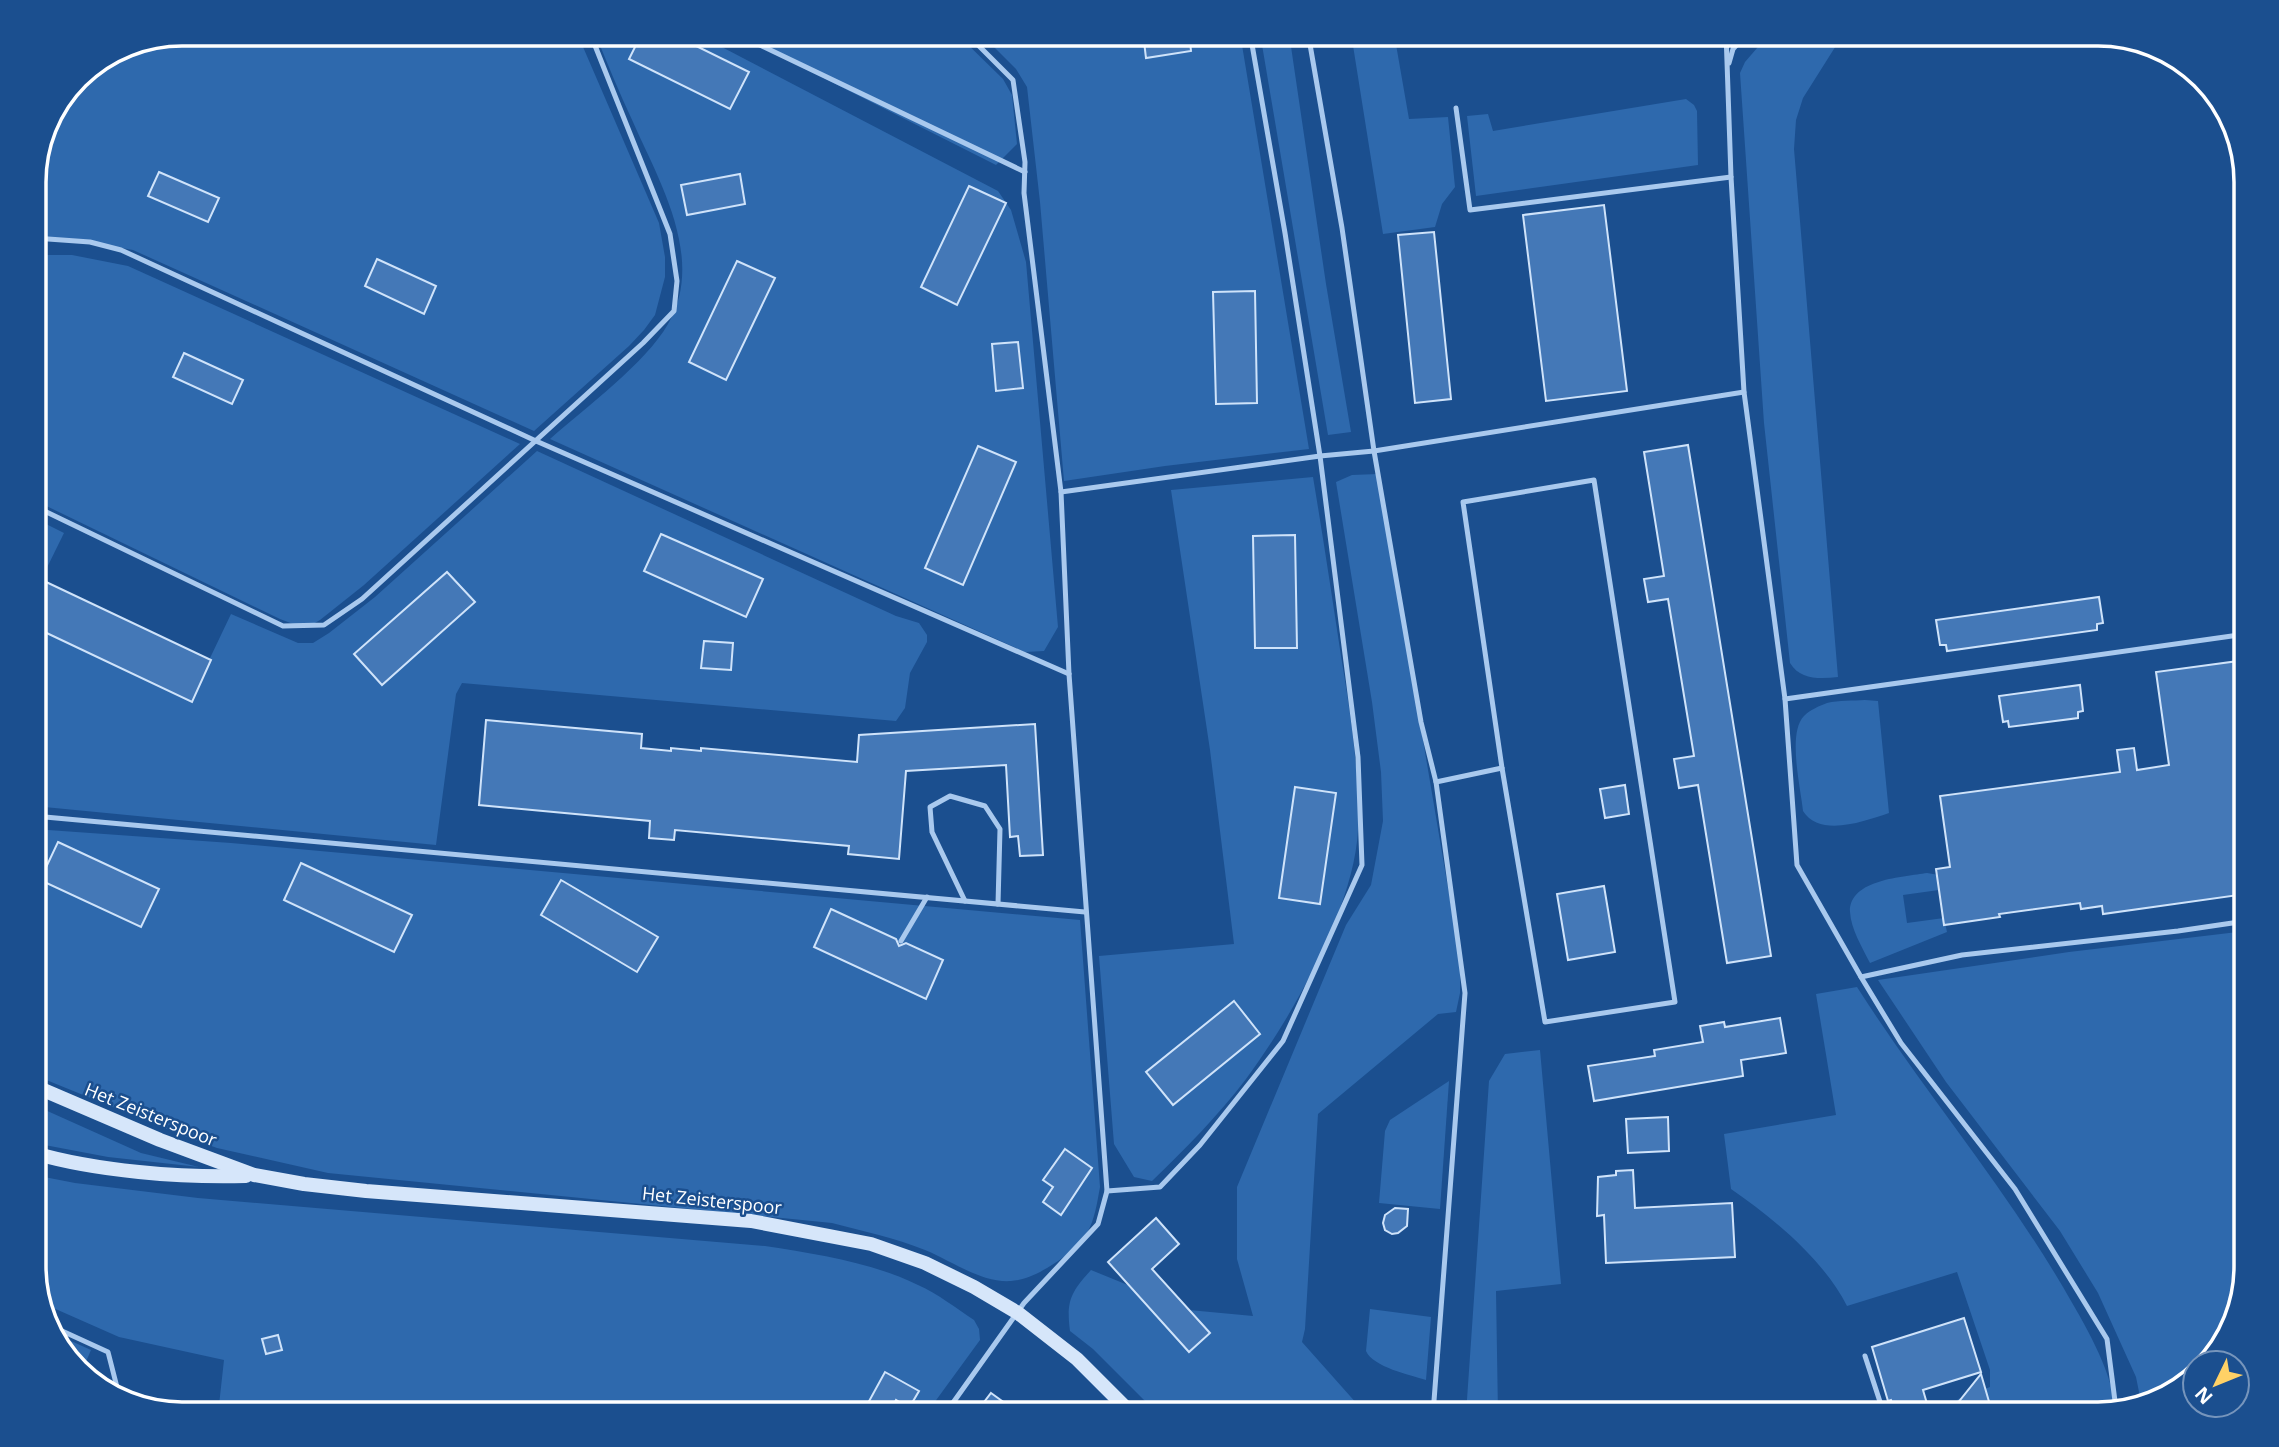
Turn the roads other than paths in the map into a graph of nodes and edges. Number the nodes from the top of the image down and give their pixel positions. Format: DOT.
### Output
graph roads {
  1 [pos="595,46"];
  2 [pos="762,46"];
  3 [pos="979,46"];
  4 [pos="1252,46"];
  5 [pos="1310,46"];
  6 [pos="1727,46"];
  7 [pos="1736,46"];
  8 [pos="1728,70"];
  9 [pos="1456,108"];
  10 [pos="1025,172"];
  11 [pos="1731,177"];
  12 [pos="46,239"];
  13 [pos="1744,392"];
  14 [pos="536,441"];
  15 [pos="1374,451"];
  16 [pos="1320,456"];
  17 [pos="1061,492"];
  18 [pos="46,512"];
  19 [pos="2234,636"];
  20 [pos="1069,674"];
  21 [pos="1785,699"];
  22 [pos="1502,768"];
  23 [pos="1436,782"];
  24 [pos="46,818"];
  25 [pos="928,898"];
  26 [pos="965,901"];
  27 [pos="998,904"];
  28 [pos="1086,912"];
  29 [pos="2234,923"];
  30 [pos="901,942"];
  31 [pos="1861,977"];
  32 [pos="46,1091"];
  33 [pos="46,1155"];
  34 [pos="254,1175"];
  35 [pos="1107,1191"];
  36 [pos="1018,1313"];
  37 [pos="63,1331"];
  38 [pos="1865,1356"];
  39 [pos="117,1385"];
  40 [pos="2115,1400"];
  41 [pos="954,1402"];
  42 [pos="1119,1402"];
  43 [pos="1434,1402"];
  44 [pos="1880,1402"];
  1 -- 14 [label="lane"];
  2 -- 10 [label="lane"];
  3 -- 10 [label="lane"];
  4 -- 16 [label="lane"];
  5 -- 15 [label="lane"];
  6 -- 8 [label="lane"];
  7 -- 8 [label="lane"];
  8 -- 11 [label="lane"];
  9 -- 11 [label="lane"];
  10 -- 17 [label="lane"];
  11 -- 13 [label="lane"];
  12 -- 14 [label="lane"];
  13 -- 15 [label="lane"];
  13 -- 21 [label="lane"];
  14 -- 18 [label="lane"];
  14 -- 20 [label="lane"];
  15 -- 16 [label="lane"];
  15 -- 23 [label="lane"];
  16 -- 17 [label="lane"];
  16 -- 35 [label="lane"];
  17 -- 20 [label="lane"];
  19 -- 21 [label="lane"];
  20 -- 28 [label="lane"];
  21 -- 31 [label="lane"];
  22 -- 22 [label="lane"];
  22 -- 23 [label="lane"];
  23 -- 43 [label="lane"];
  24 -- 25 [label="lane"];
  25 -- 26 [label="lane"];
  25 -- 30 [label="lane"];
  26 -- 27 [label="lane"];
  26 -- 27 [label="lane"];
  27 -- 28 [label="lane"];
  28 -- 35 [label="lane"];
  29 -- 31 [label="lane"];
  31 -- 40 [label="lane"];
  32 -- 34 [label="street, Het Zeisterspoor"];
  33 -- 34 [label="street, Het Zeisterspoor"];
  34 -- 36 [label="street, Het Zeisterspoor"];
  35 -- 36 [label="lane"];
  36 -- 41 [label="lane"];
  36 -- 42 [label="street, Het Zeisterspoor"];
  37 -- 39 [label="lane"];
  38 -- 44 [label="lane"];
}
